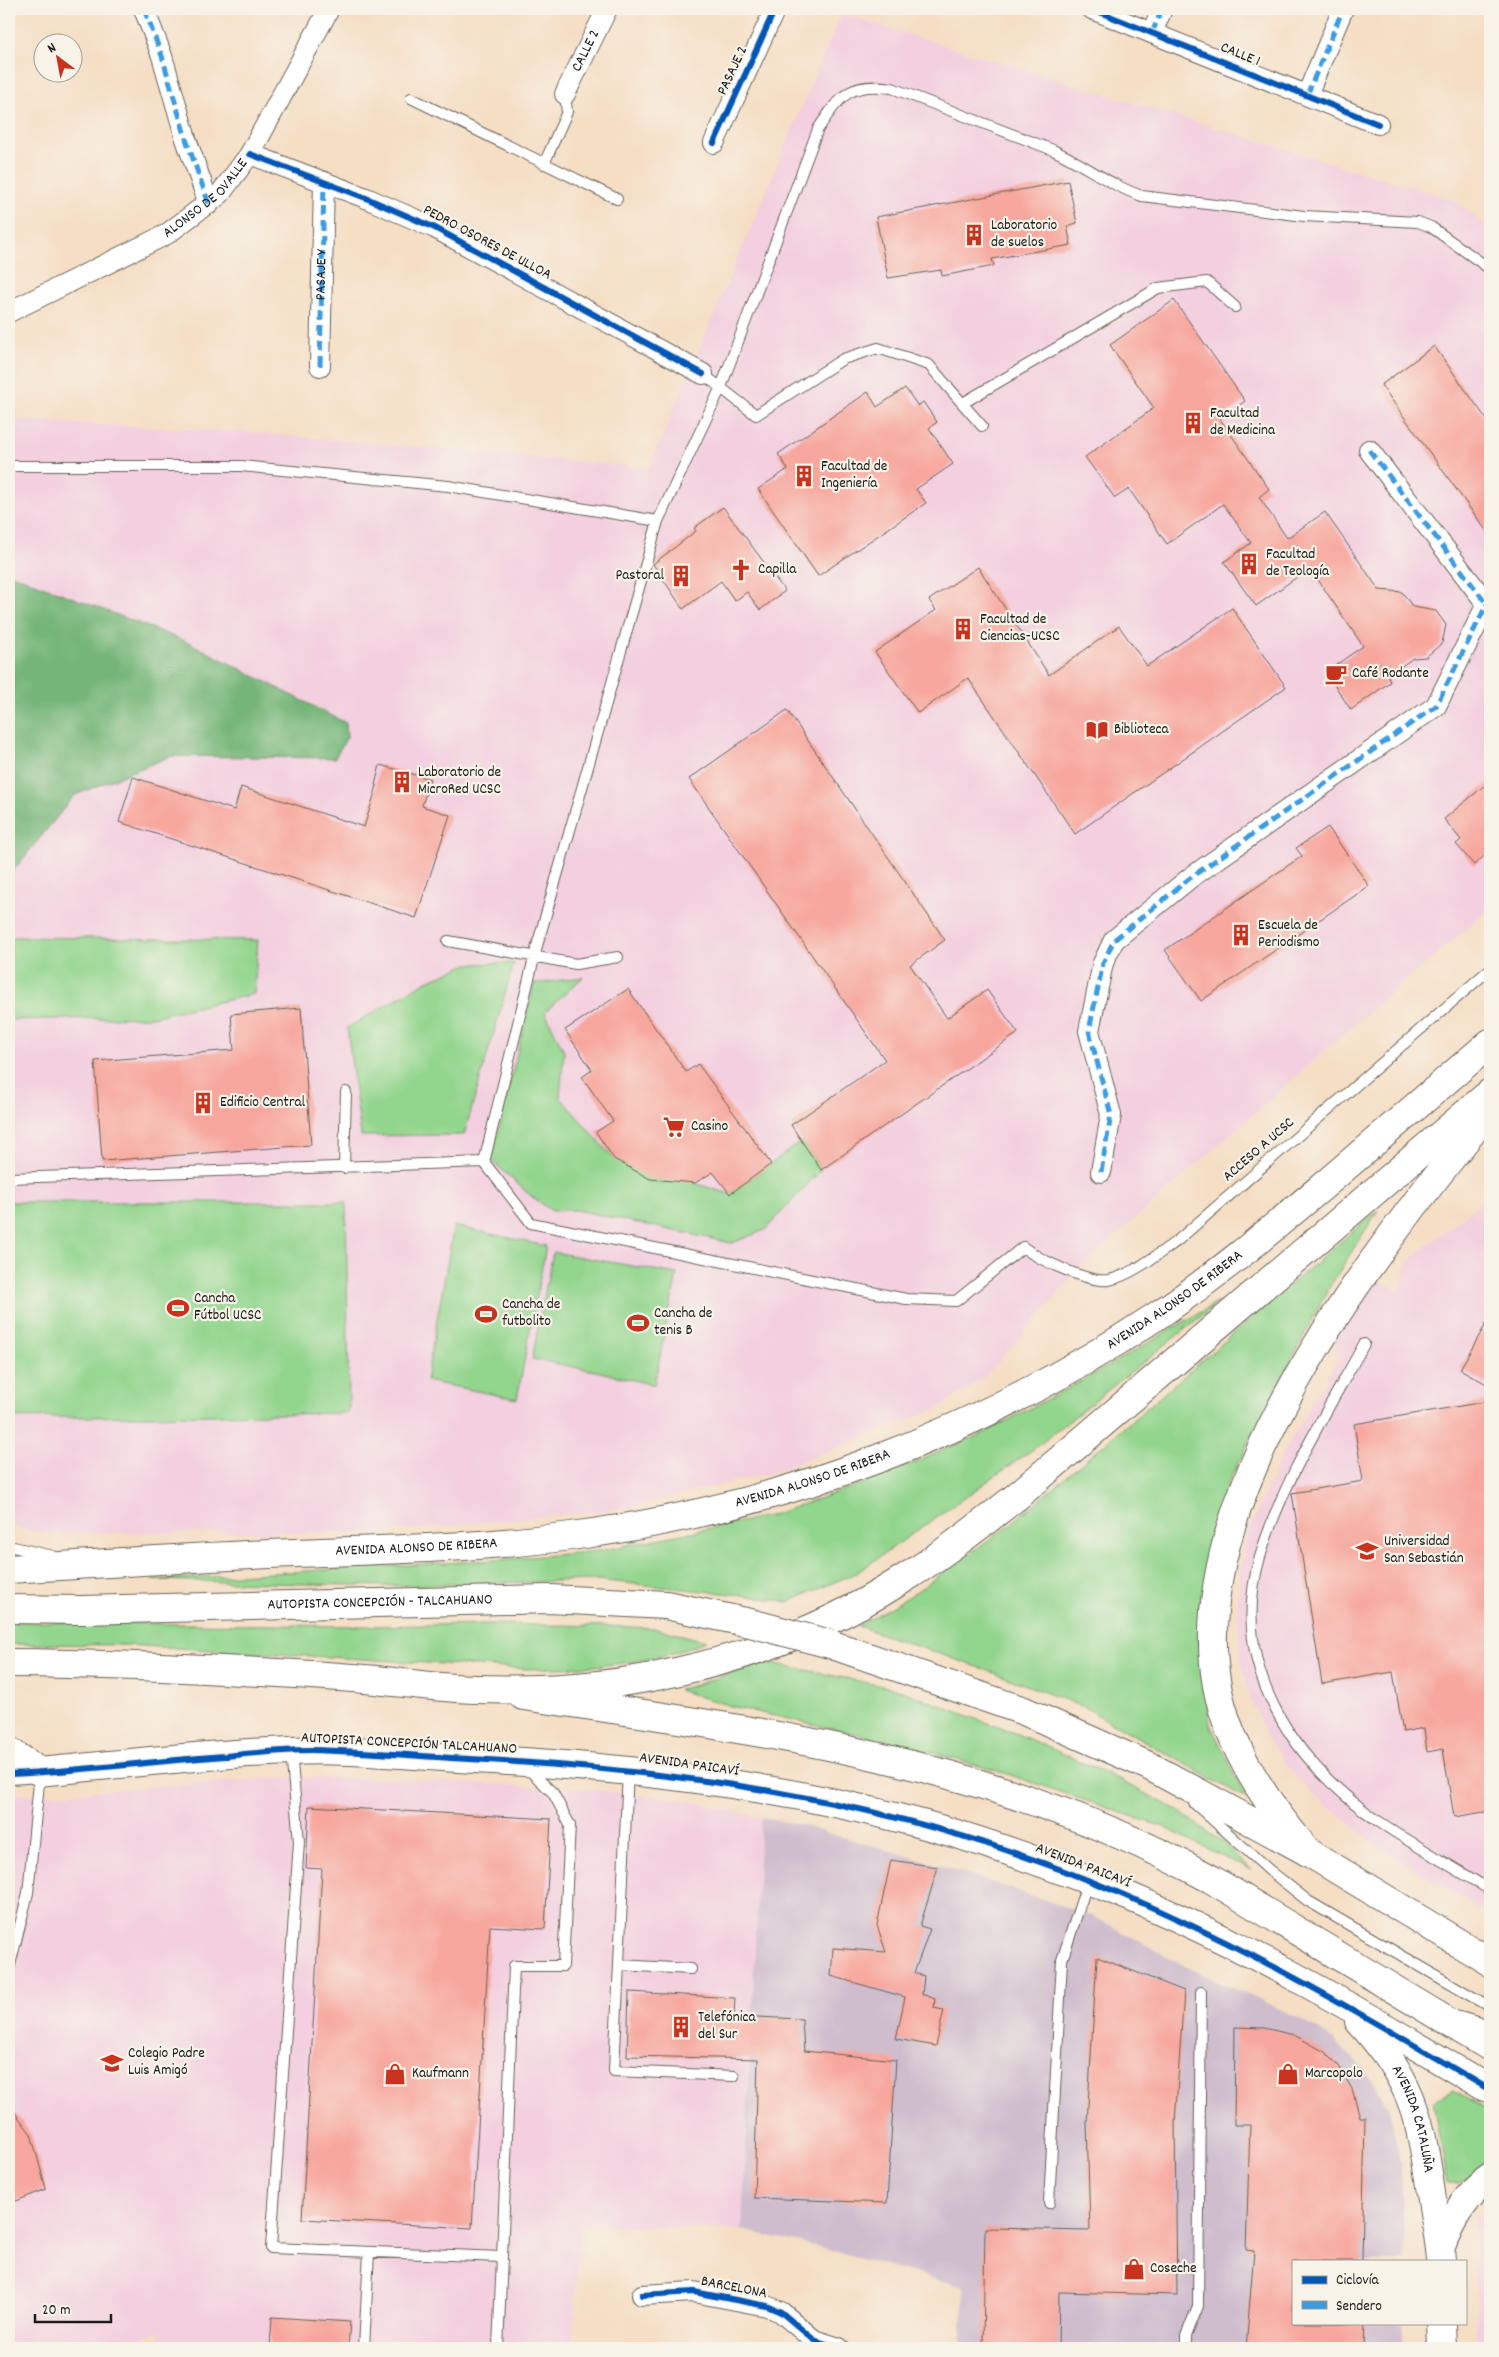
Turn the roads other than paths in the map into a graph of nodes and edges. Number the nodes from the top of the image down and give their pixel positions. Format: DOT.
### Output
graph roads {
  1 [pos="144,9"];
  2 [pos="329,9"];
  3 [pos="607,9"];
  4 [pos="776,9"];
  5 [pos="1092,9"];
  6 [pos="1162,9"];
  7 [pos="1343,9"];
  8 [pos="1152,33"];
  9 [pos="565,94"];
  10 [pos="1307,95"];
  11 [pos="411,98"];
  12 [pos="1378,124"];
  13 [pos="714,143"];
  14 [pos="250,154"];
  15 [pos="544,164"];
  16 [pos="324,182"];
  17 [pos="617,199"];
  18 [pos="209,204"];
  19 [pos="1490,269"];
  20 [pos="1235,307"];
  21 [pos="9,312"];
  22 [pos="320,366"];
  23 [pos="704,374"];
  24 [pos="721,387"];
  25 [pos="963,403"];
  26 [pos="982,426"];
  27 [pos="1369,450"];
  28 [pos="9,466"];
  29 [pos="658,520"];
  30 [pos="1489,604"];
  31 [pos="448,942"];
  32 [pos="618,957"];
  33 [pos="534,958"];
  34 [pos="1490,969"];
  35 [pos="1490,1029"];
  36 [pos="1490,1043"];
  37 [pos="1462,1067"];
  38 [pos="346,1092"];
  39 [pos="1490,1092"];
  40 [pos="1490,1110"];
  41 [pos="484,1162"];
  42 [pos="344,1168"];
  43 [pos="1101,1172"];
  44 [pos="9,1178"];
  45 [pos="1364,1344"];
  46 [pos="9,1546"];
  47 [pos="90,1564"];
  48 [pos="9,1569"];
  49 [pos="9,1609"];
  50 [pos="9,1663"];
  51 [pos="474,1690"];
  52 [pos="291,1750"];
  53 [pos="9,1752"];
  54 [pos="521,1761"];
  55 [pos="1149,1766"];
  56 [pos="628,1770"];
  57 [pos="40,1772"];
  58 [pos="9,1774"];
  59 [pos="1308,1852"];
  60 [pos="1089,1880"];
  61 [pos="1490,1890"];
  62 [pos="1490,1962"];
  63 [pos="619,1964"];
  64 [pos="9,1969"];
  65 [pos="691,1969"];
  66 [pos="1201,1992"];
  67 [pos="1421,2005"];
  68 [pos="1346,2007"];
  69 [pos="1490,2007"];
  70 [pos="1490,2026"];
  71 [pos="1490,2047"];
  72 [pos="734,2076"];
  73 [pos="1490,2090"];
  74 [pos="1490,2178"];
  75 [pos="1049,2203"];
  76 [pos="369,2252"];
  77 [pos="1441,2255"];
  78 [pos="502,2257"];
  79 [pos="642,2295"];
  80 [pos="1441,2324"];
  81 [pos="364,2348"];
  82 [pos="498,2348"];
  83 [pos="839,2348"];
  84 [pos="1186,2348"];
  85 [pos="1442,2348"];
  1 -- 18 [label="street"];
  2 -- 14 [label="street, ALONSO DE OVALLE"];
  3 -- 9 [label="street, CALLE 2"];
  4 -- 13 [label="street, PASAJE 2"];
  5 -- 8 [label="street, CALLE 1"];
  6 -- 8 [label="street"];
  7 -- 10 [label="street"];
  8 -- 10 [label="street, CALLE 1"];
  9 -- 15 [label="lane"];
  10 -- 12 [label="street, CALLE 1"];
  11 -- 15 [label="lane"];
  14 -- 16 [label="street, PEDRO OSORES DE ULLOA"];
  14 -- 18 [label="street, ALONSO DE OVALLE"];
  15 -- 17 [label="lane"];
  16 -- 22 [label="street, PASAJE Y"];
  16 -- 23 [label="street, PEDRO OSORES DE ULLOA"];
  18 -- 21 [label="street, ALONSO DE OVALLE"];
  19 -- 24 [label="lane"];
  20 -- 25 [label="lane"];
  23 -- 24 [label="lane"];
  24 -- 25 [label="lane"];
  24 -- 29 [label="lane"];
  25 -- 26 [label="lane"];
  27 -- 30 [label="street"];
  28 -- 29 [label="lane"];
  29 -- 33 [label="lane"];
  30 -- 43 [label="street"];
  31 -- 33 [label="lane"];
  32 -- 33 [label="lane"];
  33 -- 41 [label="lane"];
  34 -- 41 [label="lane, ACCESO A UCSC"];
  35 -- 37 [label="main road"];
  36 -- 37 [label="main road, AVENIDA ALONSO DE RIBERA"];
  37 -- 47 [label="main road, AVENIDA ALONSO DE RIBERA"];
  38 -- 42 [label="lane"];
  39 -- 51 [label="main road"];
  40 -- 59 [label="main road"];
  41 -- 42 [label="lane"];
  42 -- 44 [label="lane"];
  45 -- 61 [label="lane"];
  46 -- 47 [label="lane"];
  47 -- 48 [label="main road, AVENIDA ALONSO DE RIBERA"];
  49 -- 55 [label="main road, AUTOPISTA CONCEPCIÓN - TALCAHUANO, bridge"];
  50 -- 51 [label="main road"];
  51 -- 67 [label="main road"];
  52 -- 54 [label="main road, AUTOPISTA CONCEPCIÓN TALCAHUANO"];
  52 -- 57 [label="main road, AUTOPISTA CONCEPCIÓN TALCAHUANO"];
  52 -- 76 [label="lane"];
  53 -- 57 [label="main road"];
  54 -- 56 [label="main road, AUTOPISTA CONCEPCIÓN TALCAHUANO"];
  54 -- 78 [label="lane"];
  55 -- 59 [label="main road"];
  55 -- 69 [label="lane"];
  56 -- 60 [label="main road, AVENIDA PAICAVÍ"];
  56 -- 63 [label="lane"];
  57 -- 58 [label="street"];
  57 -- 64 [label="lane"];
  59 -- 62 [label="main road"];
  60 -- 68 [label="main road, AVENIDA PAICAVÍ"];
  60 -- 75 [label="lane"];
  63 -- 65 [label="lane"];
  63 -- 72 [label="lane"];
  66 -- 84 [label="lane"];
  67 -- 70 [label="lane"];
  67 -- 71 [label="main road"];
  68 -- 73 [label="main road, AVENIDA PAICAVÍ"];
  68 -- 77 [label="main road, AVENIDA CATALUÑA"];
  74 -- 77 [label="main road, AVENIDA CATALUÑA"];
  76 -- 78 [label="lane"];
  76 -- 81 [label="lane"];
  78 -- 82 [label="lane"];
  79 -- 83 [label="street, BARCELONA"];
  80 -- 85 [label="main road"];
}
